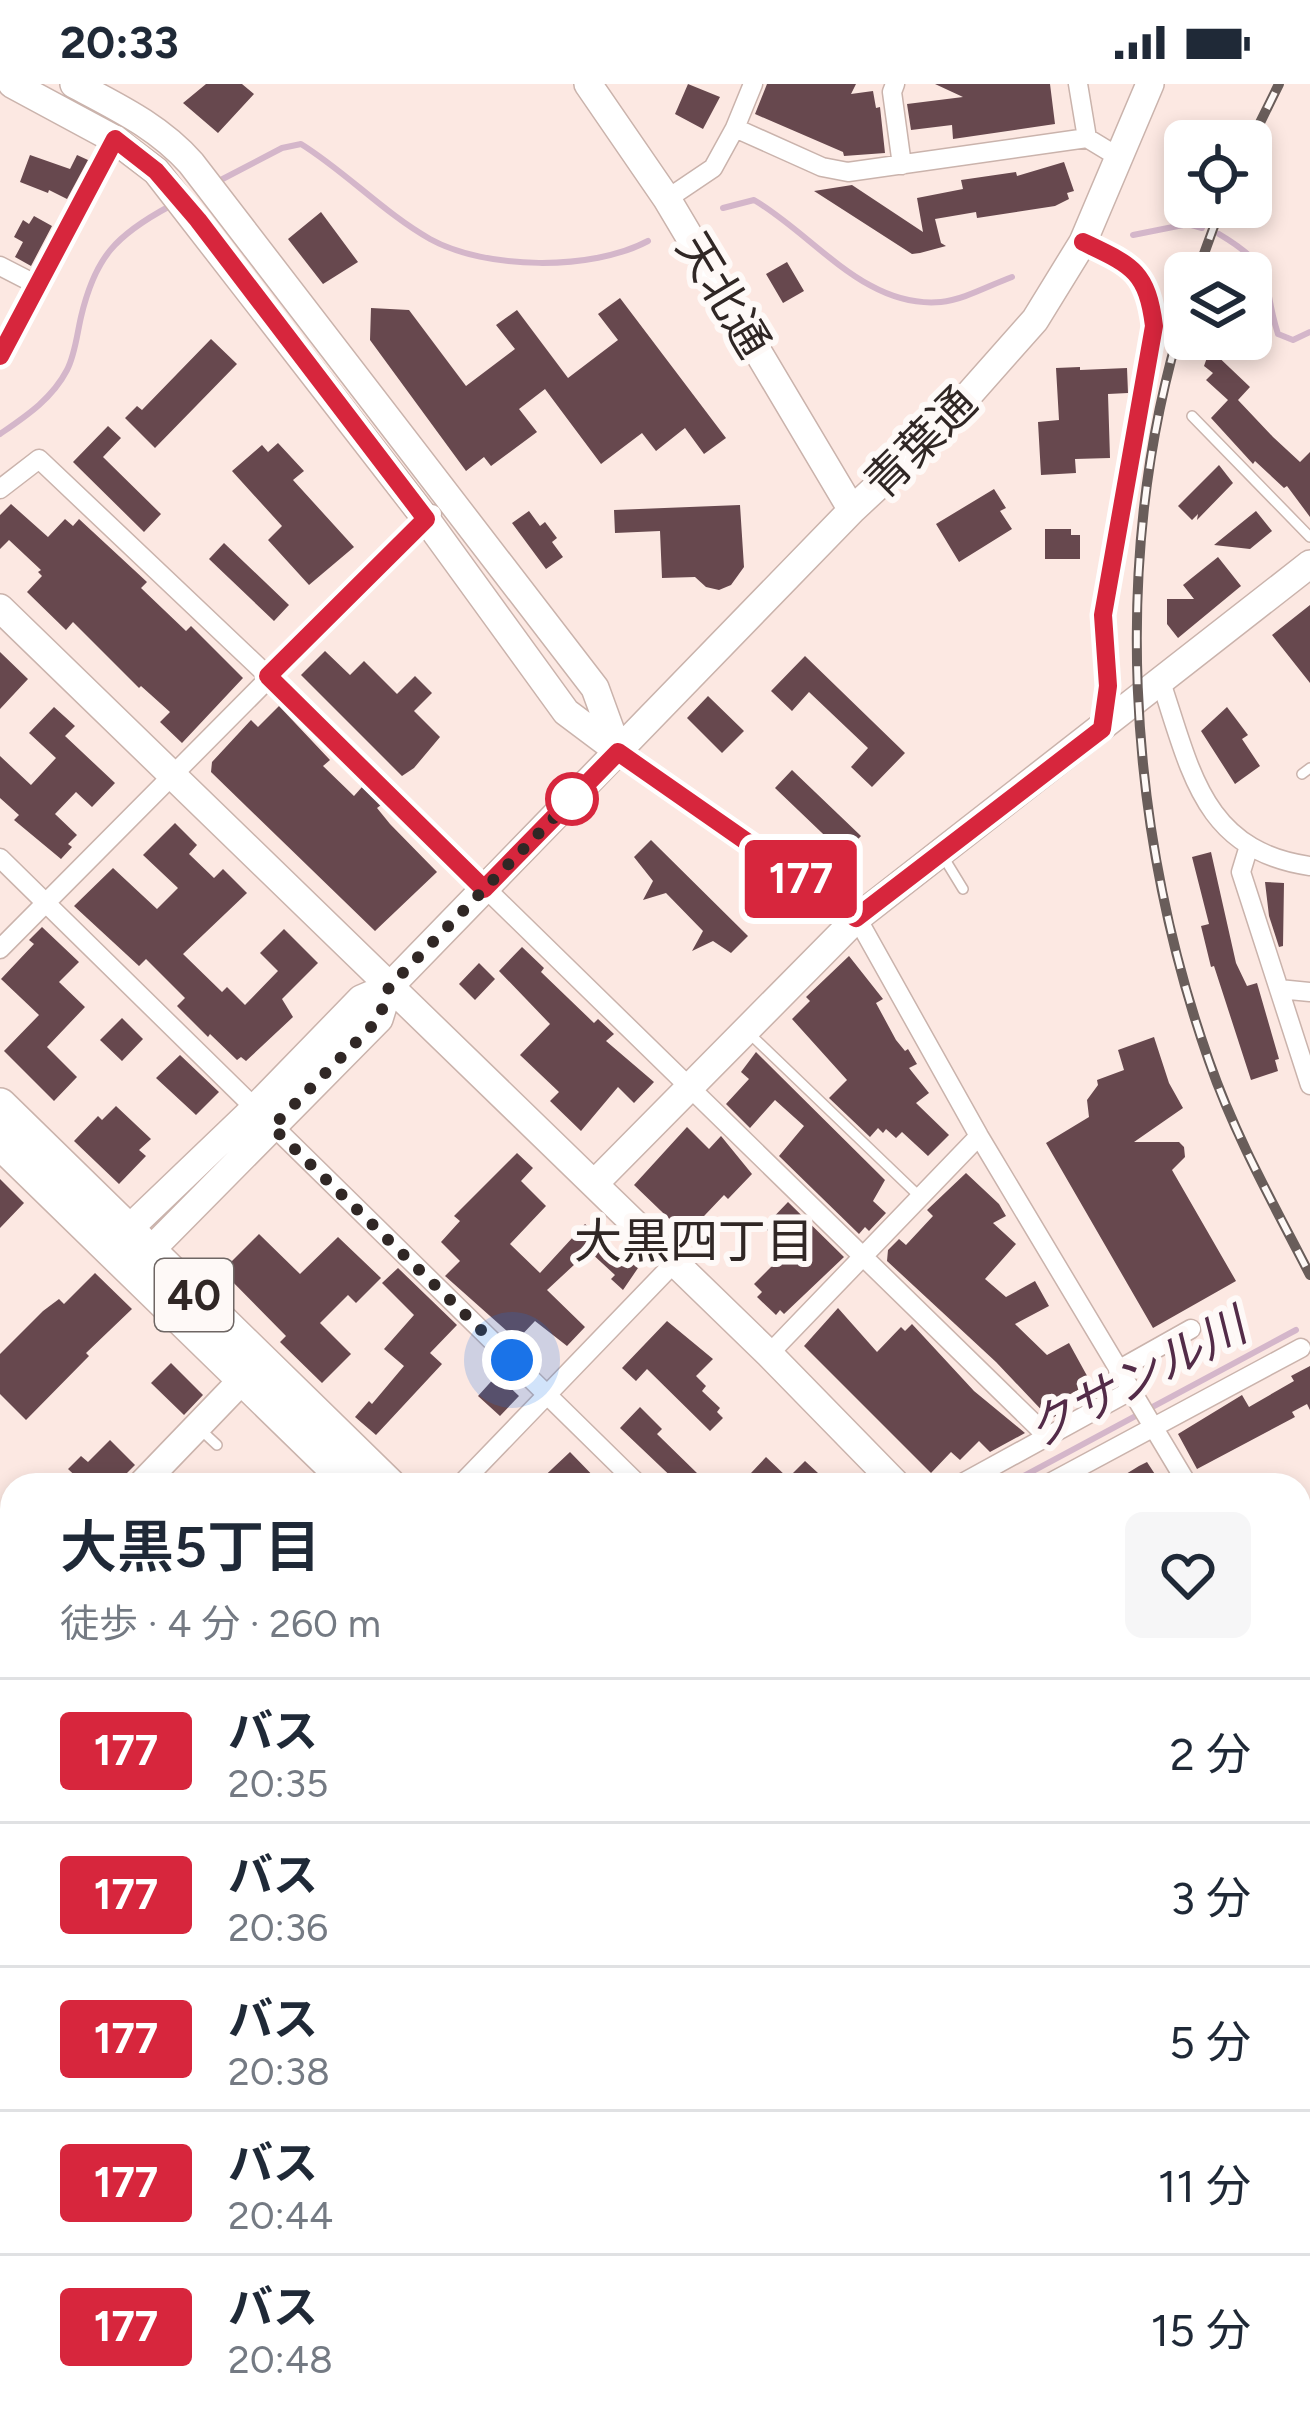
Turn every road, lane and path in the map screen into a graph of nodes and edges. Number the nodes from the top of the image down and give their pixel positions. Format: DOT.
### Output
graph roads {
  1 [pos="12,84"];
  2 [pos="74,84"];
  3 [pos="588,84"];
  4 [pos="753,84"];
  5 [pos="896,84"];
  6 [pos="1078,84"];
  7 [pos="1150,84"];
  8 [pos="53,93"];
  9 [pos="735,128"];
  10 [pos="1087,137"];
  11 [pos="115,139"];
  12 [pos="1120,158"];
  13 [pos="902,165"];
  14 [pos="668,200"];
  15 [pos="1083,242"];
  16 [pos="0,266"];
  17 [pos="39,286"];
  18 [pos="0,356"];
  19 [pos="1192,416"];
  20 [pos="0,489"];
  21 [pos="449,499"];
  22 [pos="852,510"];
  23 [pos="426,519"];
  24 [pos="1310,537"];
  25 [pos="1308,571"];
  26 [pos="0,608"];
  27 [pos="268,676"];
  28 [pos="1161,682"];
  29 [pos="1102,729"];
  30 [pos="618,752"];
  31 [pos="171,774"];
  32 [pos="1249,849"];
  33 [pos="941,853"];
  34 [pos="0,858"];
  35 [pos="1310,866"];
  36 [pos="484,889"];
  37 [pos="963,889"];
  38 [pos="44,903"];
  39 [pos="856,918"];
  40 [pos="0,950"];
  41 [pos="389,987"];
  42 [pos="1279,988"];
  43 [pos="1310,992"];
  44 [pos="746,1030"];
  45 [pos="1310,1085"];
  46 [pos="689,1088"];
  47 [pos="0,1105"];
  48 [pos="263,1118"];
  49 [pos="979,1136"];
  50 [pos="0,1142"];
  51 [pos="593,1184"];
  52 [pos="920,1197"];
  53 [pos="130,1249"];
  54 [pos="863,1256"];
  55 [pos="674,1263"];
  56 [pos="1191,1329"];
  57 [pos="1301,1348"];
  58 [pos="769,1354"];
  59 [pos="1118,1370"];
  60 [pos="244,1378"];
  61 [pos="1131,1392"];
  62 [pos="546,1394"];
  63 [pos="1150,1424"];
  64 [pos="1049,1438"];
  65 [pos="156,1473"];
  66 [pos="340,1473"];
  67 [pos="376,1473"];
  68 [pos="471,1473"];
  69 [pos="627,1473"];
  70 [pos="885,1473"];
  71 [pos="982,1473"];
  72 [pos="1066,1473"];
  73 [pos="1181,1473"];
  1 -- 8 [label="street"];
  2 -- 21 [label="street"];
  3 -- 14 [label="street, 天北通"];
  4 -- 9 [label="street"];
  5 -- 13 [label="street"];
  6 -- 10 [label="street"];
  7 -- 12 [label="street, 青葉通"];
  8 -- 11 [label="street"];
  9 -- 13 [label="street"];
  9 -- 14 [label="street"];
  10 -- 12 [label="street"];
  10 -- 13 [label="street"];
  11 -- 17 [label="street"];
  11 -- 23 [label="street"];
  12 -- 15 [label="street, 青葉通"];
  14 -- 22 [label="street, 天北通"];
  15 -- 22 [label="street, 青葉通"];
  15 -- 29 [label="street"];
  16 -- 17 [label="street"];
  17 -- 18 [label="street"];
  19 -- 24 [label="lane"];
  20 -- 27 [label="street"];
  21 -- 23 [label="street"];
  21 -- 30 [label="street"];
  22 -- 30 [label="street, 青葉通"];
  23 -- 27 [label="street"];
  23 -- 30 [label="street"];
  25 -- 28 [label="street"];
  26 -- 31 [label="street"];
  27 -- 31 [label="street"];
  27 -- 36 [label="street"];
  28 -- 29 [label="street"];
  28 -- 32 [label="street"];
  29 -- 33 [label="street"];
  30 -- 36 [label="street, 青葉通"];
  30 -- 39 [label="street"];
  31 -- 38 [label="street"];
  31 -- 41 [label="street"];
  32 -- 35 [label="street"];
  32 -- 42 [label="street"];
  33 -- 37 [label="lane"];
  33 -- 39 [label="street"];
  34 -- 38 [label="street"];
  36 -- 41 [label="street, 青葉通"];
  36 -- 46 [label="street"];
  38 -- 40 [label="street"];
  38 -- 48 [label="street"];
  39 -- 44 [label="street"];
  39 -- 49 [label="street"];
  41 -- 48 [label="street, 青葉通"];
  41 -- 51 [label="street"];
  42 -- 43 [label="street"];
  42 -- 45 [label="street"];
  44 -- 46 [label="street"];
  44 -- 52 [label="lane"];
  46 -- 51 [label="street"];
  46 -- 54 [label="street"];
  47 -- 53 [label="highway, 40"];
  48 -- 53 [label="street, 青葉通"];
  48 -- 62 [label="street"];
  49 -- 52 [label="street"];
  49 -- 59 [label="street"];
  50 -- 53 [label="highway, 40"];
  51 -- 55 [label="street"];
  52 -- 54 [label="street"];
  53 -- 60 [label="highway, 40"];
  53 -- 67 [label="highway, 40"];
  54 -- 58 [label="street"];
  54 -- 64 [label="street"];
  55 -- 58 [label="street"];
  55 -- 62 [label="street"];
  56 -- 59 [label="street"];
  57 -- 63 [label="street"];
  58 -- 70 [label="street"];
  59 -- 61 [label="street"];
  60 -- 65 [label="street"];
  60 -- 66 [label="highway, 40"];
  61 -- 63 [label="street"];
  61 -- 64 [label="street"];
  62 -- 68 [label="street"];
  62 -- 69 [label="street"];
  63 -- 72 [label="street"];
  63 -- 73 [label="street"];
  64 -- 71 [label="street"];
}
